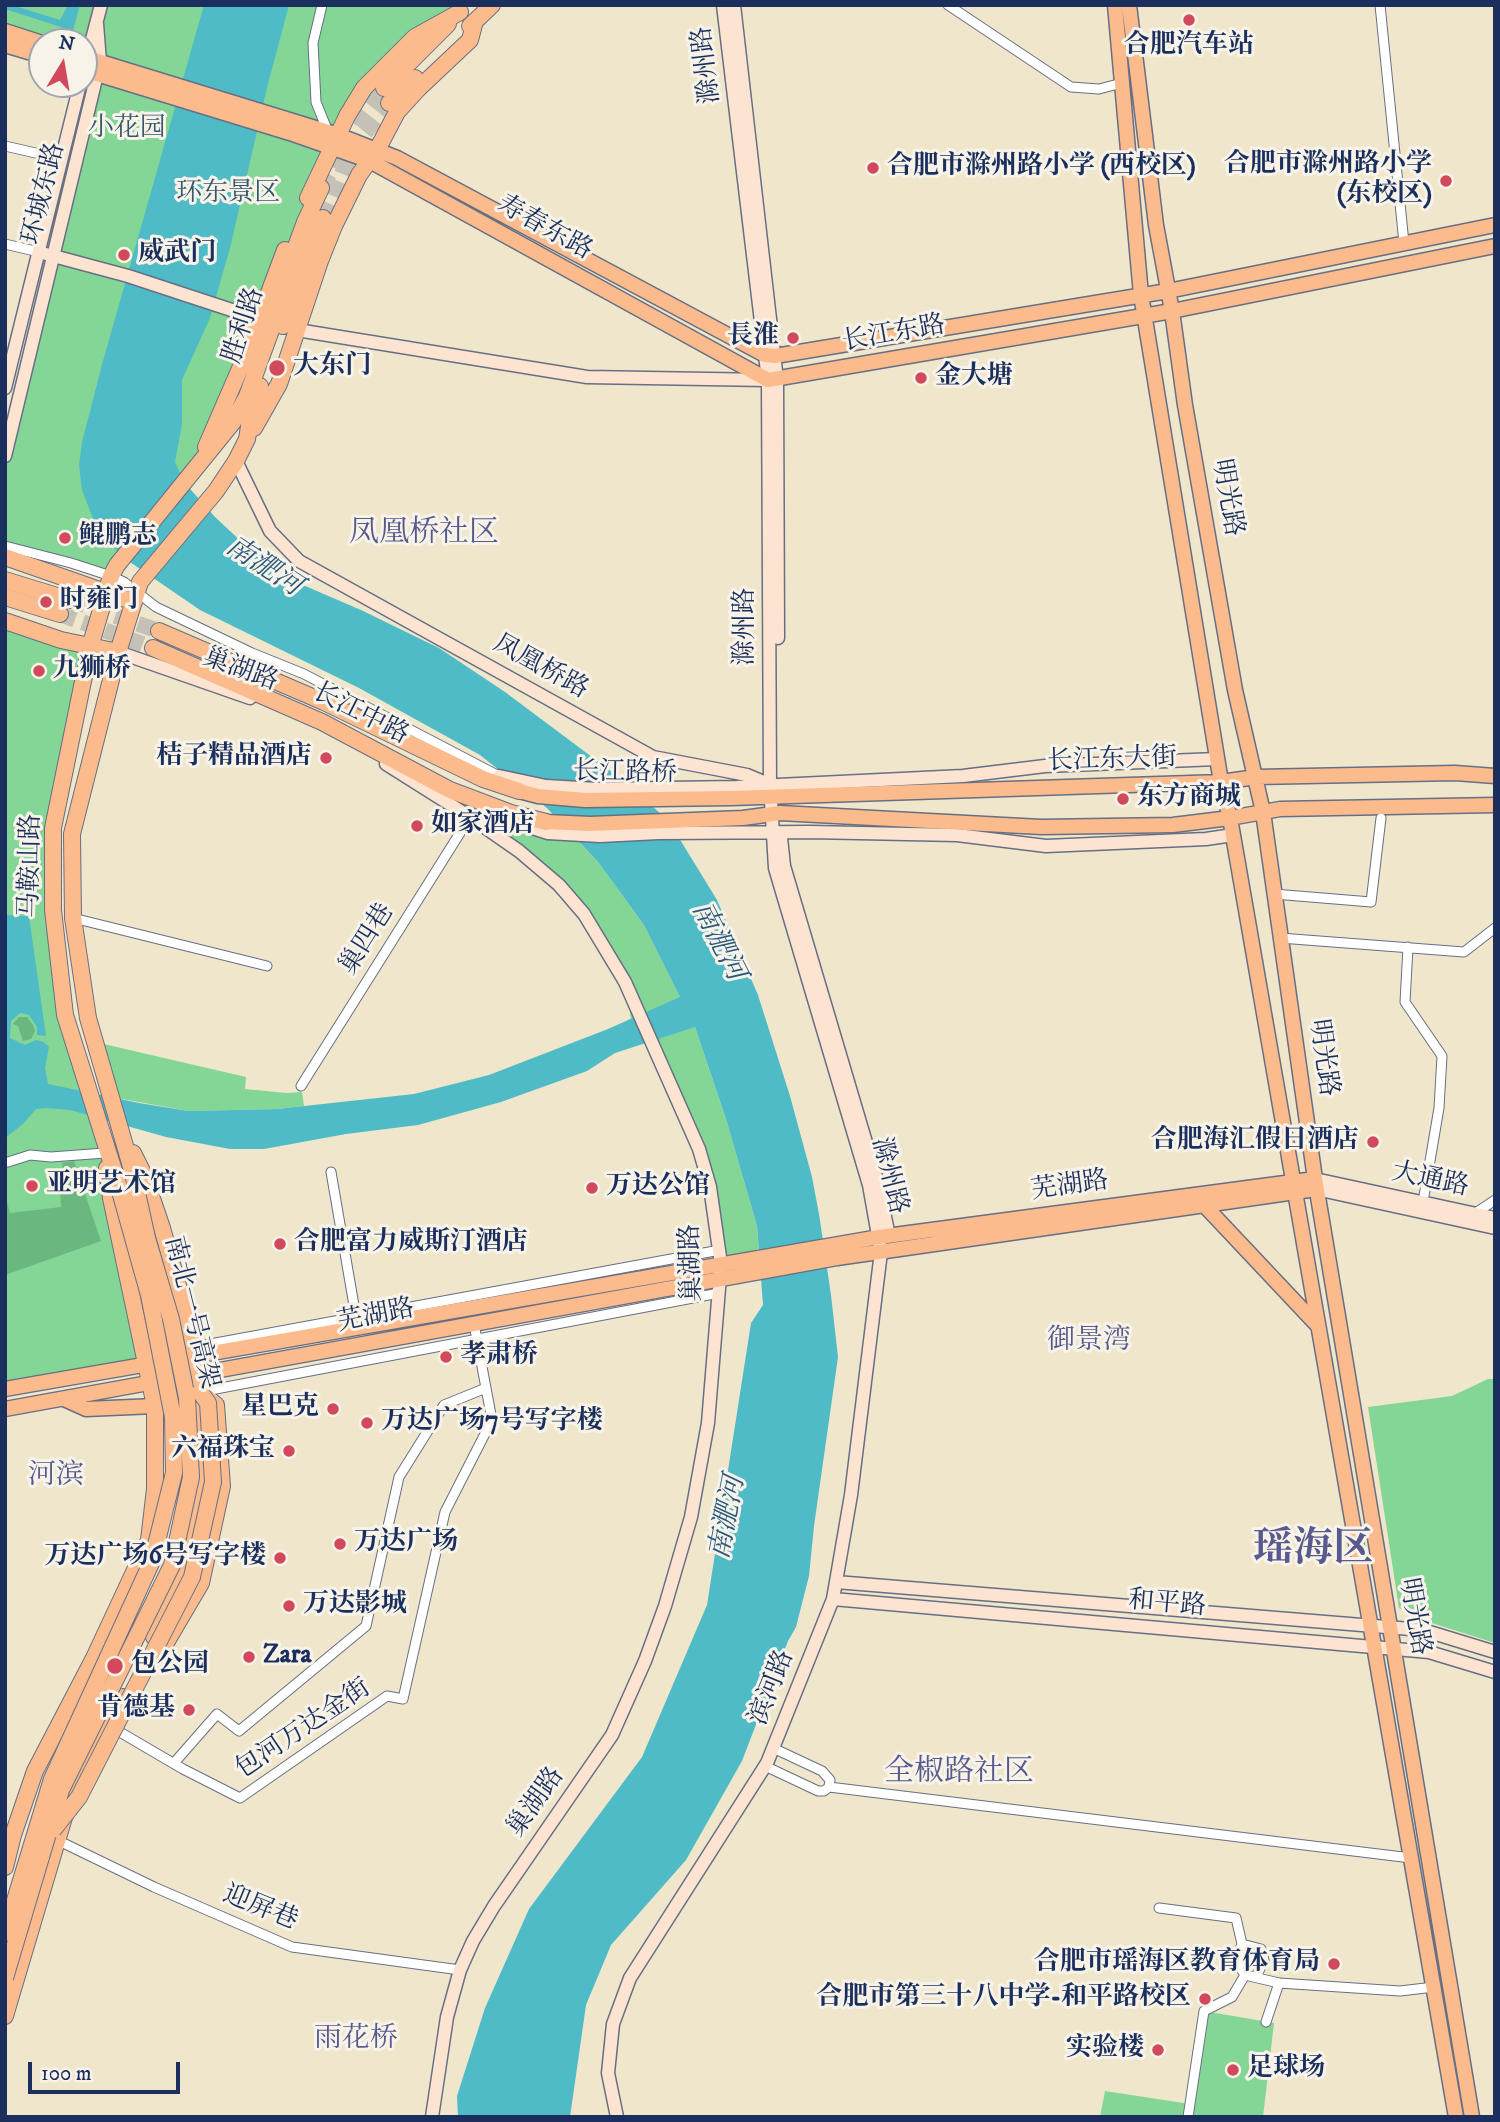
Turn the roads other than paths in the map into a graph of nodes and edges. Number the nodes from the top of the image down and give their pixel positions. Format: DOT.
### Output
graph roads {
  1 [pos="101,5"];
  2 [pos="322,5"];
  3 [pos="492,5"];
  4 [pos="723,5"];
  5 [pos="734,5"];
  6 [pos="948,5"];
  7 [pos="1115,5"];
  8 [pos="1129,5"];
  9 [pos="1380,5"];
  10 [pos="464,9"];
  11 [pos="475,21"];
  12 [pos="96,28"];
  13 [pos="5,31"];
  14 [pos="28,38"];
  15 [pos="5,45"];
  16 [pos="28,52"];
  17 [pos="98,68"];
  18 [pos="1122,83"];
  19 [pos="77,98"];
  20 [pos="83,98"];
  21 [pos="333,138"];
  22 [pos="5,146"];
  23 [pos="374,156"];
  24 [pos="62,159"];
  25 [pos="321,188"];
  26 [pos="323,218"];
  27 [pos="1495,225"];
  28 [pos="1404,243"];
  29 [pos="5,244"];
  30 [pos="1495,246"];
  31 [pos="39,252"];
  32 [pos="54,256"];
  33 [pos="1168,291"];
  34 [pos="1142,295"];
  35 [pos="1172,311"];
  36 [pos="1145,316"];
  37 [pos="259,319"];
  38 [pos="297,330"];
  39 [pos="770,356"];
  40 [pos="773,380"];
  41 [pos="5,388"];
  42 [pos="247,439"];
  43 [pos="5,456"];
  44 [pos="236,461"];
  45 [pos="197,468"];
  46 [pos="5,546"];
  47 [pos="5,557"];
  48 [pos="111,576"];
  49 [pos="5,580"];
  50 [pos="106,592"];
  51 [pos="137,592"];
  52 [pos="5,597"];
  53 [pos="70,600"];
  54 [pos="60,614"];
  55 [pos="5,621"];
  56 [pos="159,631"];
  57 [pos="90,647"];
  58 [pos="153,648"];
  59 [pos="118,652"];
  60 [pos="380,752"];
  61 [pos="1217,759"];
  62 [pos="499,776"];
  63 [pos="1495,776"];
  64 [pos="1256,778"];
  65 [pos="1221,782"];
  66 [pos="417,783"];
  67 [pos="433,787"];
  68 [pos="774,791"];
  69 [pos="519,792"];
  70 [pos="734,793"];
  71 [pos="1495,805"];
  72 [pos="1263,812"];
  73 [pos="776,814"];
  74 [pos="470,817"];
  75 [pos="1230,818"];
  76 [pos="1381,818"];
  77 [pos="547,827"];
  78 [pos="777,832"];
  79 [pos="1233,835"];
  80 [pos="1274,894"];
  81 [pos="73,918"];
  82 [pos="1495,928"];
  83 [pos="1280,938"];
  84 [pos="1408,947"];
  85 [pos="267,966"];
  86 [pos="301,1086"];
  87 [pos="120,1130"];
  88 [pos="102,1135"];
  89 [pos="105,1153"];
  90 [pos="8,1162"];
  91 [pos="132,1170"];
  92 [pos="331,1172"];
  93 [pos="116,1177"];
  94 [pos="1316,1184"];
  95 [pos="1294,1187"];
  96 [pos="1495,1200"];
  97 [pos="1423,1202"];
  98 [pos="1204,1205"];
  99 [pos="1474,1214"];
  100 [pos="1495,1218"];
  101 [pos="1495,1228"];
  102 [pos="883,1242"];
  103 [pos="720,1272"];
  104 [pos="356,1317"];
  105 [pos="474,1324"];
  106 [pos="1318,1327"];
  107 [pos="195,1352"];
  108 [pos="146,1363"];
  109 [pos="200,1375"];
  110 [pos="151,1384"];
  111 [pos="486,1388"];
  112 [pos="5,1389"];
  113 [pos="200,1392"];
  114 [pos="64,1399"];
  115 [pos="155,1406"];
  116 [pos="5,1409"];
  117 [pos="836,1582"];
  118 [pos="833,1599"];
  119 [pos="1371,1625"];
  120 [pos="1390,1627"];
  121 [pos="1374,1647"];
  122 [pos="1394,1648"];
  123 [pos="1495,1652"];
  124 [pos="1495,1672"];
  125 [pos="106,1724"];
  126 [pos="773,1748"];
  127 [pos="174,1763"];
  128 [pos="765,1766"];
  129 [pos="829,1787"];
  130 [pos="52,1839"];
  131 [pos="1411,1858"];
  132 [pos="5,1867"];
  133 [pos="1159,1908"];
  134 [pos="5,1933"];
  135 [pos="1242,1944"];
  136 [pos="460,1970"];
  137 [pos="1245,1975"];
  138 [pos="1256,1977"];
  139 [pos="5,1978"];
  140 [pos="1279,1983"];
  141 [pos="1434,1987"];
  142 [pos="5,2015"];
  143 [pos="1266,2022"];
  144 [pos="432,2117"];
  145 [pos="617,2117"];
  146 [pos="1188,2117"];
  147 [pos="1456,2117"];
  148 [pos="1472,2117"];
  1 -- 12 [label="street, 环城东路"];
  2 -- 21 [label="street"];
  3 -- 11 [label="highway"];
  4 -- 39 [label="street, 滁州路"];
  5 -- 39 [label="street, 滁州路"];
  6 -- 18 [label="street"];
  7 -- 18 [label="main road, 明光路"];
  8 -- 33 [label="main road, 明光路"];
  9 -- 28 [label="street"];
  10 -- 11 [label="highway"];
  10 -- 21 [label="highway"];
  11 -- 23 [label="highway"];
  13 -- 14 [label="main road"];
  15 -- 16 [label="main road"];
  17 -- 21 [label="main road, 寿春东路"];
  18 -- 34 [label="main road, 明光路"];
  19 -- 24 [label="street, 环城东路"];
  20 -- 32 [label="street, 环城东路"];
  21 -- 23 [label="main road, 寿春东路"];
  21 -- 37 [label="highway"];
  22 -- 24 [label="street"];
  23 -- 38 [label="highway"];
  23 -- 39 [label="main road, 寿春东路"];
  23 -- 40 [label="main road, 寿春东路"];
  24 -- 31 [label="street, 环城东路"];
  25 -- 45 [label="highway, 胜利路"];
  26 -- 42 [label="highway, 胜利路"];
  27 -- 28 [label="main road, 长江东路"];
  28 -- 33 [label="main road, 长江东路"];
  29 -- 31 [label="street"];
  30 -- 35 [label="main road, 长江东路"];
  31 -- 32 [label="street"];
  31 -- 41 [label="street, 环城东路"];
  32 -- 37 [label="street"];
  32 -- 43 [label="street, 环城东路"];
  33 -- 34 [label="main road, 长江东路"];
  33 -- 35 [label="main road, 明光路"];
  34 -- 36 [label="main road, 明光路"];
  34 -- 39 [label="main road, 长江东路"];
  35 -- 36 [label="main road, 长江东路"];
  35 -- 64 [label="main road, 明光路"];
  36 -- 40 [label="main road, 长江东路"];
  36 -- 61 [label="main road, 明光路"];
  37 -- 45 [label="highway"];
  38 -- 40 [label="street, 长江东路"];
  38 -- 42 [label="highway"];
  39 -- 40 [label="street, 滁州路"];
  40 -- 68 [label="street, 滁州路"];
  42 -- 44 [label="highway, 胜利路"];
  44 -- 51 [label="highway, 胜利路"];
  44 -- 68 [label="street, 凤凰桥路"];
  45 -- 48 [label="highway, 马鞍山路"];
  46 -- 48 [label="street"];
  47 -- 50 [label="highway"];
  48 -- 50 [label="highway, 马鞍山路"];
  48 -- 51 [label="street"];
  49 -- 53 [label="highway"];
  50 -- 51 [label="highway"];
  50 -- 57 [label="highway, 马鞍山路"];
  51 -- 59 [label="highway, 马鞍山路"];
  51 -- 62 [label="street"];
  52 -- 54 [label="highway"];
  55 -- 57 [label="highway"];
  56 -- 69 [label="highway, 长江中路"];
  57 -- 59 [label="highway"];
  57 -- 88 [label="highway, 马鞍山路"];
  58 -- 60 [label="highway, 长江中路"];
  59 -- 66 [label="street, 巢湖路"];
  59 -- 81 [label="highway, 马鞍山路"];
  60 -- 67 [label="street"];
  60 -- 77 [label="highway, 长江中路"];
  61 -- 65 [label="main road, 明光路"];
  61 -- 68 [label="street"];
  62 -- 70 [label="street"];
  63 -- 64 [label="main road, 长江东大街"];
  64 -- 65 [label="main road, 长江东大街"];
  64 -- 72 [label="main road, 明光路"];
  65 -- 68 [label="main road, 长江东大街"];
  65 -- 75 [label="main road, 明光路"];
  66 -- 67 [label="street"];
  66 -- 74 [label="street, 巢湖路"];
  67 -- 74 [label="street"];
  67 -- 77 [label="street"];
  68 -- 70 [label="main road, 长江东大街"];
  68 -- 73 [label="street, 滁州路"];
  69 -- 70 [label="main road, 长江路桥"];
  71 -- 72 [label="main road"];
  72 -- 75 [label="main road"];
  72 -- 80 [label="main road, 明光路"];
  73 -- 75 [label="main road"];
  73 -- 77 [label="main road, 长江路桥"];
  73 -- 78 [label="street, 滁州路"];
  74 -- 86 [label="street, 巢四巷"];
  74 -- 103 [label="street, 巢湖路"];
  75 -- 79 [label="main road, 明光路"];
  76 -- 80 [label="street"];
  77 -- 78 [label="street"];
  78 -- 79 [label="street"];
  78 -- 102 [label="street, 滁州路"];
  79 -- 95 [label="main road, 明光路"];
  80 -- 83 [label="main road, 明光路"];
  81 -- 85 [label="street"];
  81 -- 87 [label="highway, 马鞍山路"];
  82 -- 84 [label="street"];
  83 -- 84 [label="street"];
  83 -- 94 [label="main road, 明光路"];
  84 -- 97 [label="street"];
  87 -- 91 [label="highway, 马鞍山路"];
  87 -- 107 [label="highway"];
  88 -- 89 [label="highway"];
  88 -- 93 [label="highway, 马鞍山路"];
  89 -- 90 [label="street"];
  89 -- 108 [label="highway"];
  91 -- 130 [label="highway, 南北一号高架, bridge"];
  92 -- 104 [label="street"];
  93 -- 134 [label="highway, 南北一号高架, bridge"];
  94 -- 95 [label="main road, 芜湖路"];
  94 -- 97 [label="street, 大通路"];
  94 -- 101 [label="street, 大通路"];
  94 -- 120 [label="main road, 明光路"];
  95 -- 98 [label="main road, 芜湖路"];
  95 -- 102 [label="main road, 芜湖路"];
  95 -- 106 [label="main road, 明光路"];
  96 -- 99 [label="street"];
  97 -- 99 [label="street, 大通路"];
  98 -- 102 [label="main road, 芜湖路"];
  98 -- 106 [label="main road"];
  99 -- 100 [label="street, 大通路"];
  102 -- 103 [label="main road, 芜湖路"];
  102 -- 117 [label="street, 滨河路"];
  103 -- 104 [label="street"];
  103 -- 105 [label="main road, 芜湖路"];
  103 -- 107 [label="main road, 芜湖路"];
  103 -- 113 [label="street"];
  103 -- 136 [label="street, 巢湖路"];
  104 -- 107 [label="street"];
  105 -- 109 [label="main road, 芜湖路"];
  105 -- 111 [label="street, 包河万达金街"];
  106 -- 119 [label="main road, 明光路"];
  107 -- 108 [label="main road, 芜湖路"];
  107 -- 109 [label="highway"];
  108 -- 110 [label="highway"];
  108 -- 112 [label="main road, 芜湖路"];
  109 -- 110 [label="main road, 芜湖路"];
  109 -- 113 [label="highway"];
  110 -- 114 [label="main road, 芜湖路"];
  110 -- 115 [label="highway"];
  111 -- 127 [label="street"];
  111 -- 127 [label="street, 包河万达金街"];
  113 -- 125 [label="highway"];
  113 -- 130 [label="highway, bridge"];
  114 -- 115 [label="main road"];
  114 -- 116 [label="main road, 芜湖路"];
  115 -- 132 [label="highway"];
  117 -- 118 [label="street, 滨河路"];
  117 -- 119 [label="street, 和平路"];
  118 -- 121 [label="street, 和平路"];
  118 -- 126 [label="street, 滨河路"];
  119 -- 120 [label="street, 和平路"];
  119 -- 121 [label="main road, 明光路"];
  120 -- 122 [label="main road, 明光路"];
  120 -- 123 [label="street, 和平路"];
  121 -- 122 [label="street, 和平路"];
  121 -- 131 [label="main road, 明光路"];
  122 -- 124 [label="street, 和平路"];
  122 -- 148 [label="main road, 明光路"];
  125 -- 127 [label="street, 包河万达金街"];
  125 -- 130 [label="highway"];
  126 -- 128 [label="street, 滨河路"];
  126 -- 129 [label="street"];
  128 -- 129 [label="street"];
  128 -- 145 [label="street, 滨河路"];
  129 -- 131 [label="street"];
  130 -- 136 [label="street, 迎屏巷"];
  130 -- 139 [label="highway, 南北一号高架, bridge"];
  130 -- 142 [label="highway"];
  131 -- 141 [label="main road, 明光路"];
  133 -- 135 [label="street"];
  135 -- 137 [label="street"];
  135 -- 138 [label="street"];
  136 -- 144 [label="street, 巢湖路"];
  137 -- 138 [label="street"];
  137 -- 146 [label="street"];
  138 -- 140 [label="street"];
  140 -- 141 [label="street"];
  140 -- 143 [label="street"];
  141 -- 147 [label="main road, 明光路"];
}
